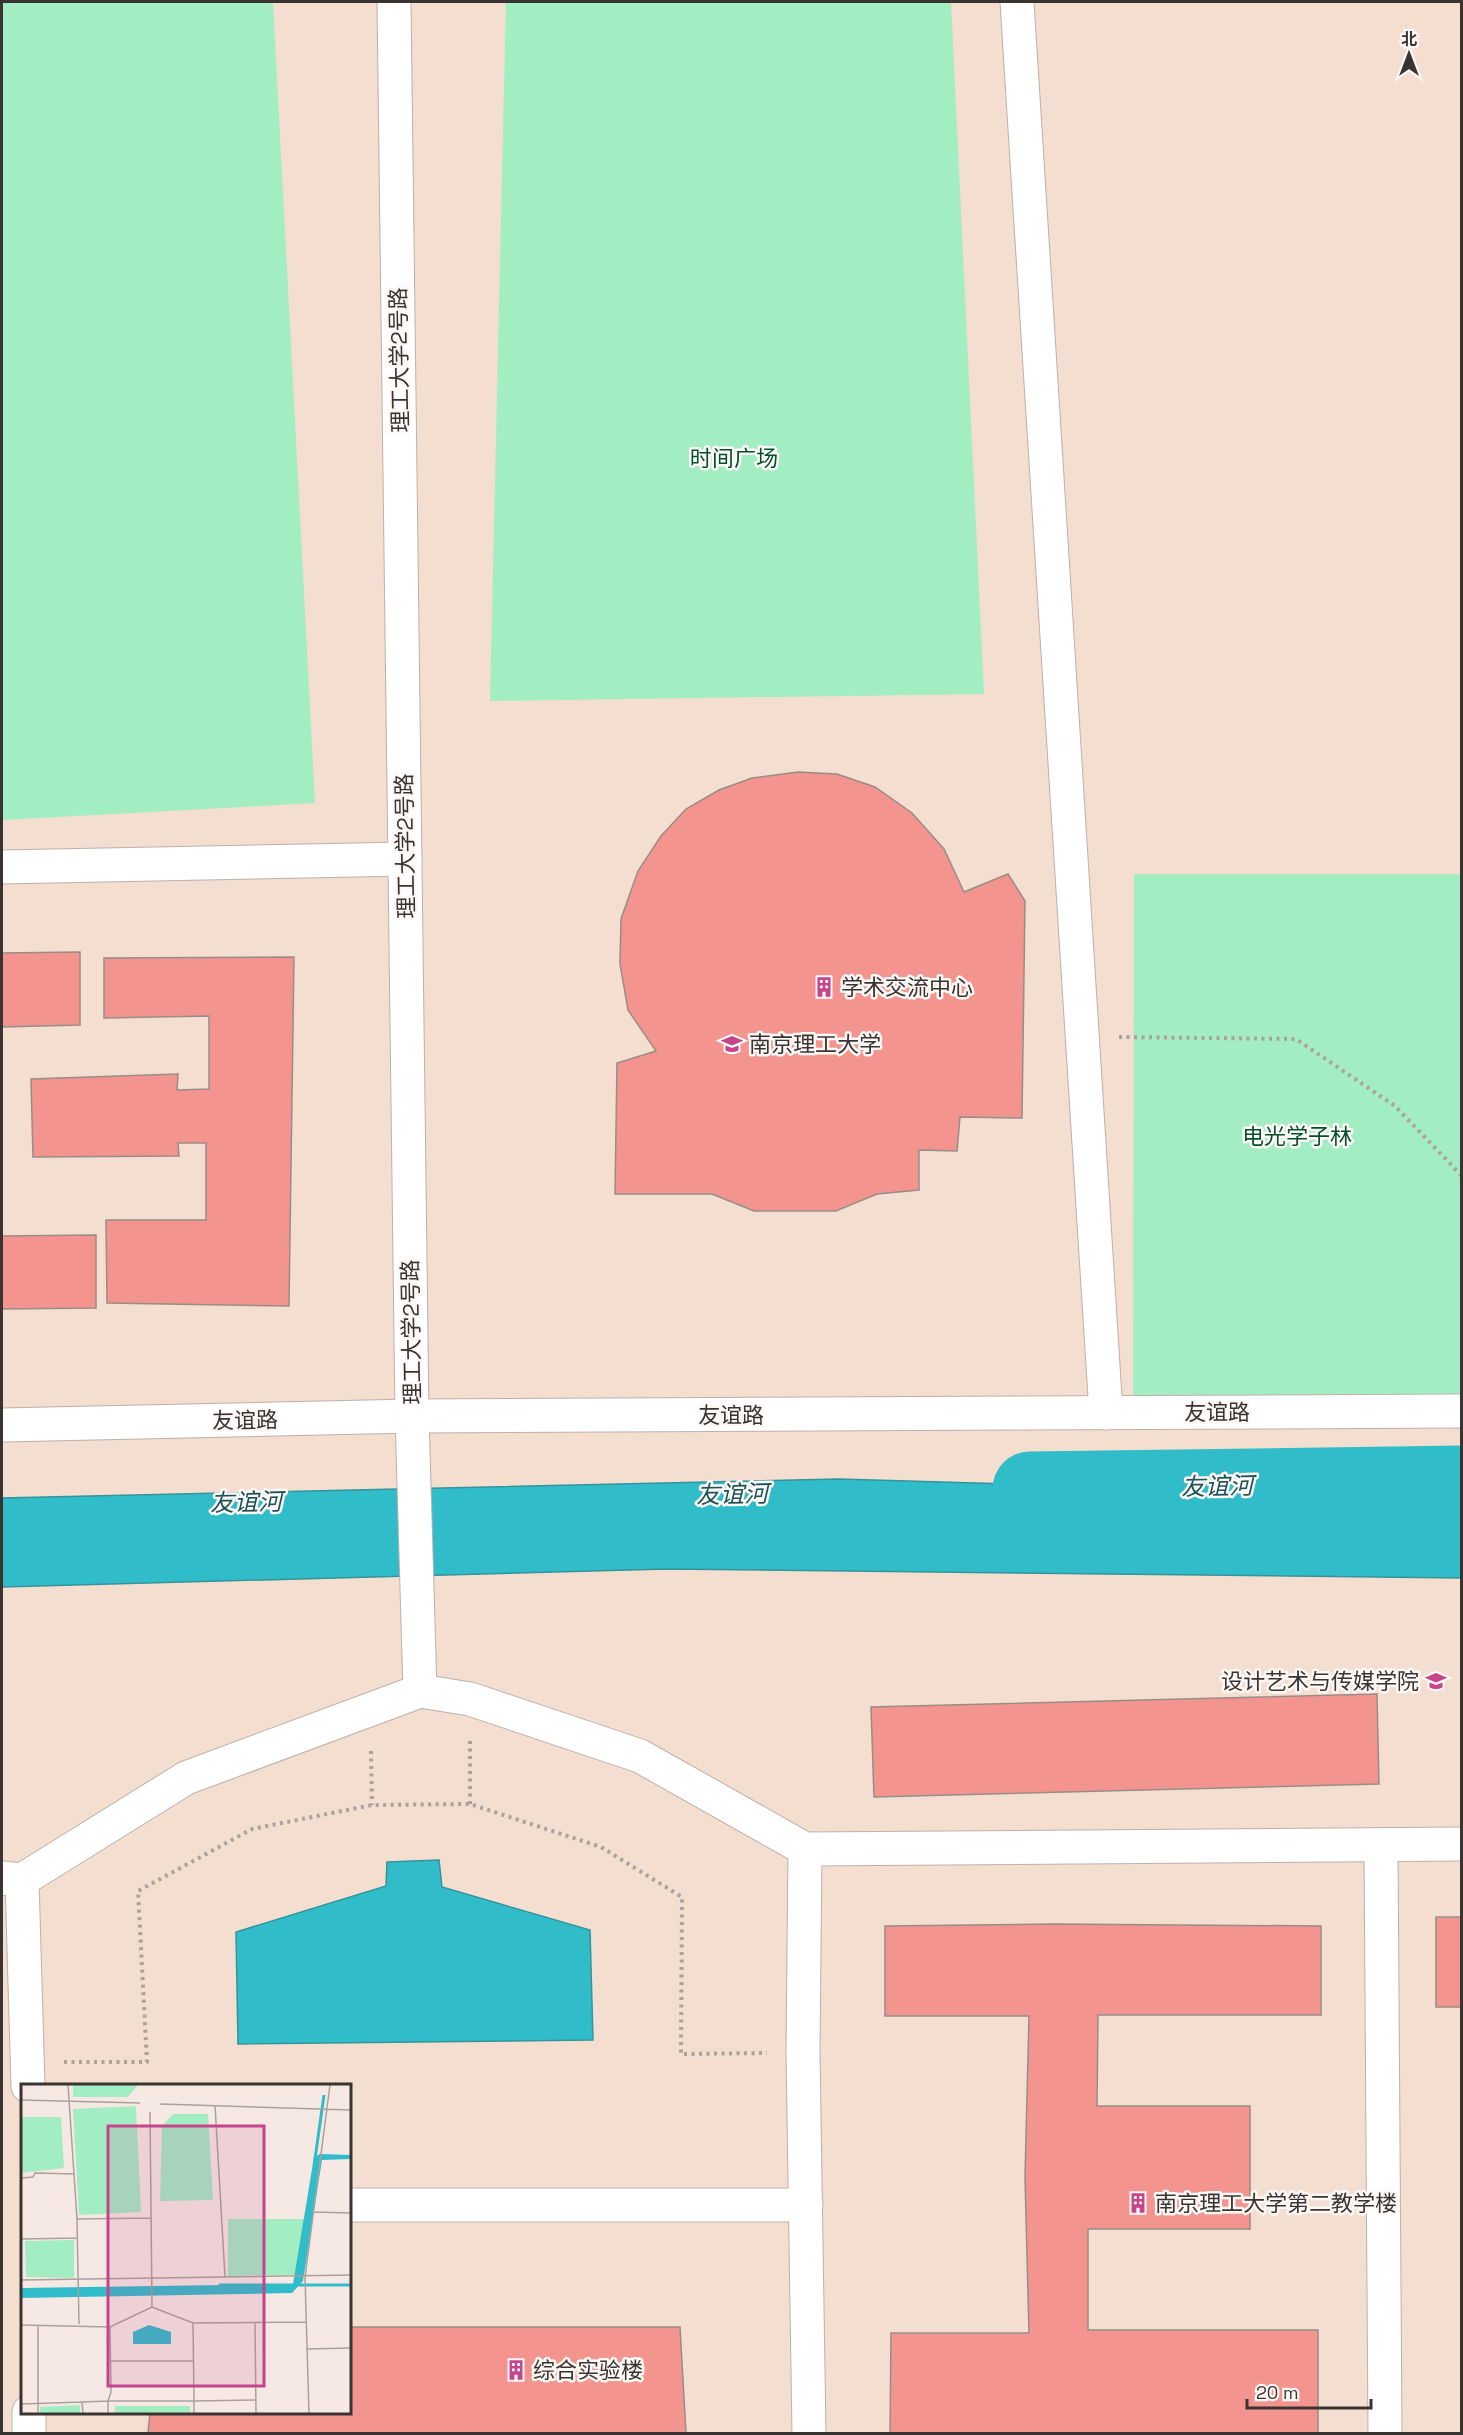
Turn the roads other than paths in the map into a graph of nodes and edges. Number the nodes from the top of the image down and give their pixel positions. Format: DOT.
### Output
graph roads {
  1 [pos="394,2"];
  2 [pos="1017,2"];
  3 [pos="405,859"];
  4 [pos="2,867"];
  5 [pos="1461,1411"];
  6 [pos="1106,1413"];
  7 [pos="412,1416"];
  8 [pos="2,1425"];
  9 [pos="420,1691"];
  10 [pos="1461,1844"];
  11 [pos="1381,1846"];
  12 [pos="805,1849"];
  13 [pos="12,1879"];
  14 [pos="28,2074"];
  15 [pos="351,2205"];
  16 [pos="806,2205"];
  17 [pos="29,2414"];
  18 [pos="29,2433"];
  19 [pos="808,2433"];
  20 [pos="1385,2433"];
  1 -- 3 [label="street, 理工大学2号路"];
  2 -- 6 [label="street"];
  3 -- 4 [label="street"];
  3 -- 7 [label="street, 理工大学2号路"];
  5 -- 6 [label="street, 友谊路"];
  6 -- 7 [label="street, 友谊路"];
  7 -- 8 [label="street, 友谊路"];
  7 -- 9 [label="street, 理工大学2号路"];
  9 -- 12 [label="street"];
  9 -- 13 [label="street"];
  10 -- 11 [label="street"];
  11 -- 12 [label="street"];
  11 -- 20 [label="street"];
  12 -- 16 [label="street"];
  13 -- 14 [label="street"];
  15 -- 16 [label="street"];
  16 -- 19 [label="street"];
  17 -- 18 [label="street"];
}
